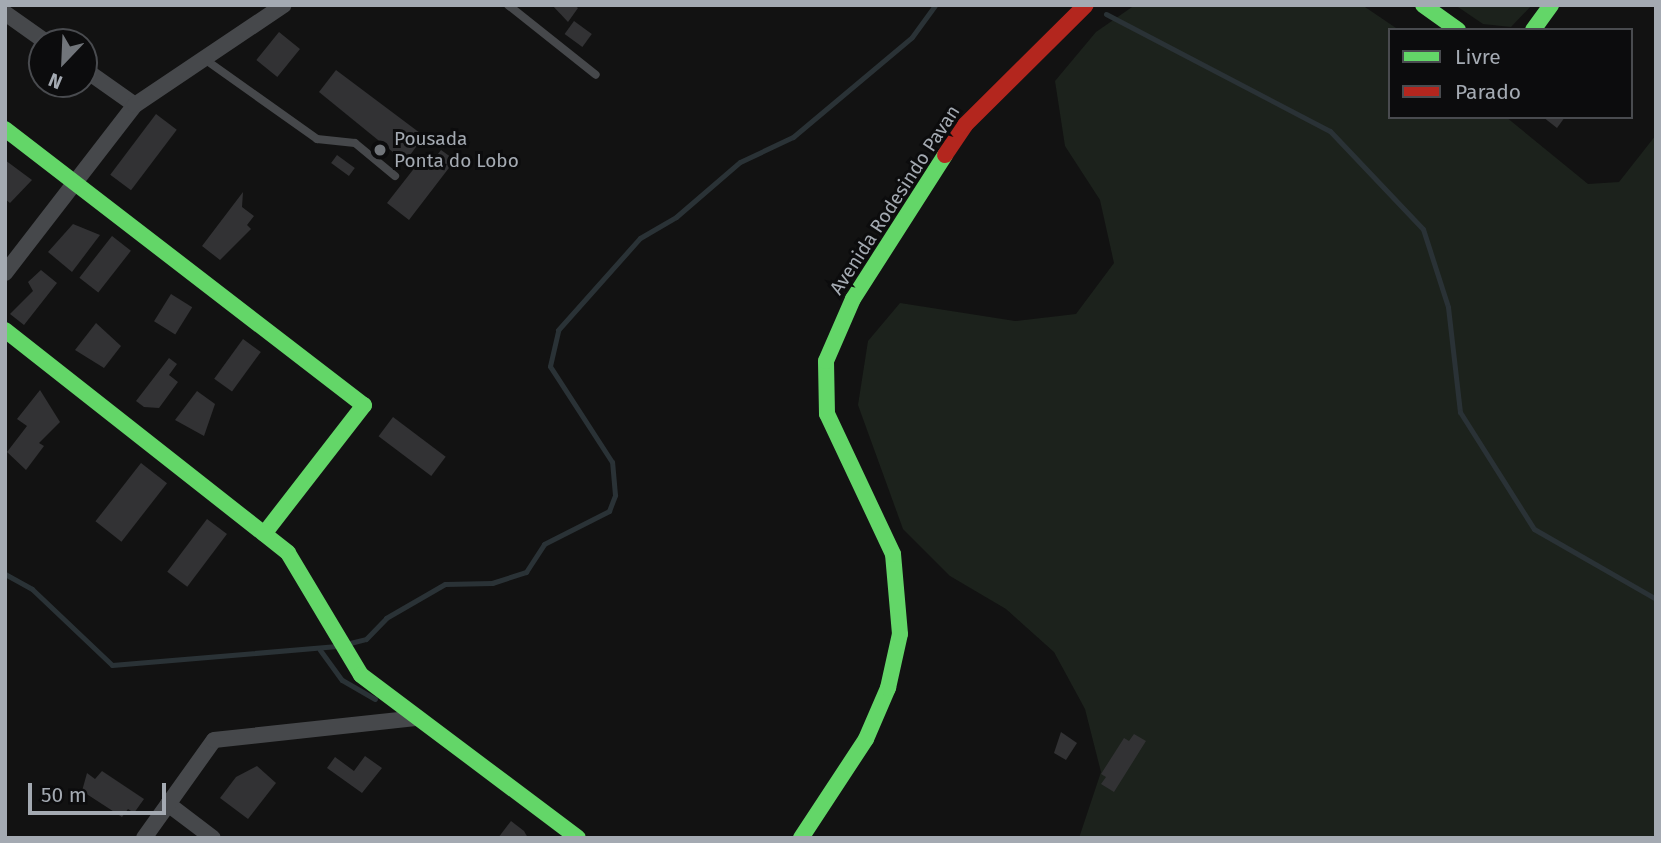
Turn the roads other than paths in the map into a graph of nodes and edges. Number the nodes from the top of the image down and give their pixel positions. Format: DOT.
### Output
graph roads {
  1 [pos="284,5"];
  2 [pos="508,5"];
  3 [pos="1086,5"];
  4 [pos="1423,5"];
  5 [pos="1551,5"];
  6 [pos="5,13"];
  7 [pos="1455,28"];
  8 [pos="1534,28"];
  9 [pos="28,29"];
  10 [pos="201,57"];
  11 [pos="596,75"];
  12 [pos="98,79"];
  13 [pos="135,105"];
  14 [pos="5,129"];
  15 [pos="395,176"];
  16 [pos="76,183"];
  17 [pos="5,273"];
  18 [pos="5,330"];
  19 [pos="264,534"];
  20 [pos="418,718"];
  21 [pos="168,804"];
  22 [pos="144,838"];
  23 [pos="213,838"];
  24 [pos="578,838"];
  25 [pos="802,838"];
  1 -- 10 [label="street"];
  2 -- 11 [label="lane"];
  3 -- 25 [label="street, Avenida Rodesindo Pavan"];
  4 -- 7 [label="street"];
  5 -- 8 [label="street"];
  6 -- 9 [label="street"];
  10 -- 13 [label="street"];
  10 -- 15 [label="lane"];
  12 -- 13 [label="street"];
  13 -- 16 [label="street"];
  14 -- 16 [label="street"];
  16 -- 17 [label="street"];
  16 -- 19 [label="street"];
  18 -- 19 [label="street"];
  19 -- 20 [label="street"];
  20 -- 21 [label="street"];
  20 -- 24 [label="street"];
  21 -- 22 [label="street"];
  21 -- 23 [label="street"];
}
